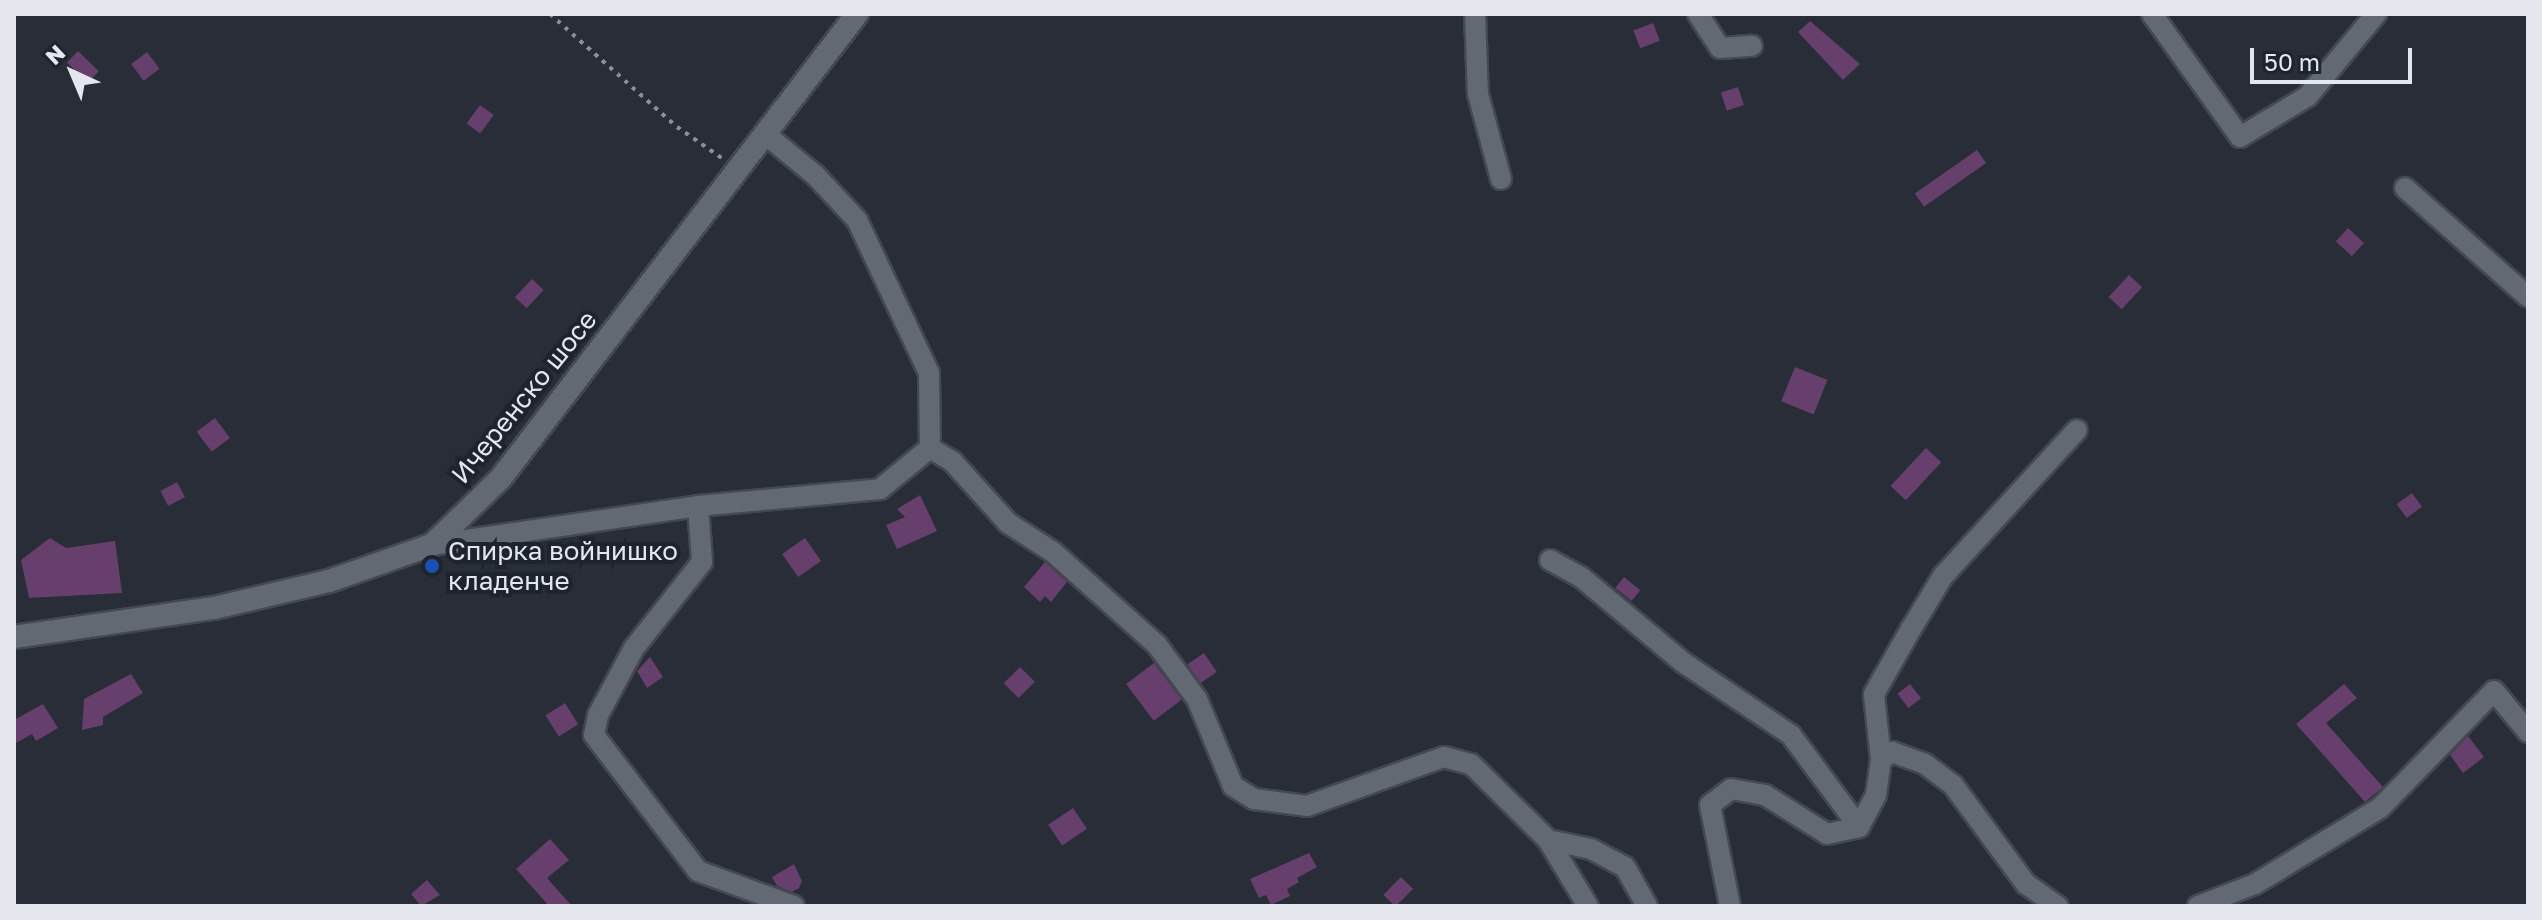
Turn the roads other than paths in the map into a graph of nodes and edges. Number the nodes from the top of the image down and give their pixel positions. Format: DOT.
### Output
graph roads {
  1 [pos="857,14"];
  2 [pos="1475,14"];
  3 [pos="1698,14"];
  4 [pos="2152,14"];
  5 [pos="2376,14"];
  6 [pos="1752,46"];
  7 [pos="765,134"];
  8 [pos="1501,179"];
  9 [pos="2405,188"];
  10 [pos="2528,297"];
  11 [pos="2077,430"];
  12 [pos="930,448"];
  13 [pos="698,506"];
  14 [pos="432,545"];
  15 [pos="1550,560"];
  16 [pos="14,637"];
  17 [pos="2528,732"];
  18 [pos="1881,760"];
  19 [pos="1859,827"];
  20 [pos="1548,840"];
  21 [pos="794,906"];
  22 [pos="1588,906"];
  23 [pos="1647,906"];
  24 [pos="1730,906"];
  25 [pos="2058,906"];
  26 [pos="2198,906"];
  1 -- 7 [label="street, Ичеренско шосе"];
  2 -- 8 [label="street"];
  3 -- 6 [label="street"];
  4 -- 5 [label="street"];
  7 -- 12 [label="street"];
  7 -- 14 [label="street, Ичеренско шосе"];
  9 -- 10 [label="street"];
  11 -- 18 [label="street"];
  12 -- 13 [label="street"];
  12 -- 20 [label="street"];
  13 -- 14 [label="street"];
  13 -- 21 [label="street"];
  14 -- 16 [label="street, Ичеренско шосе"];
  15 -- 19 [label="street"];
  17 -- 26 [label="street"];
  18 -- 19 [label="street"];
  18 -- 25 [label="street"];
  19 -- 24 [label="street"];
  20 -- 22 [label="street"];
  20 -- 23 [label="street"];
}
